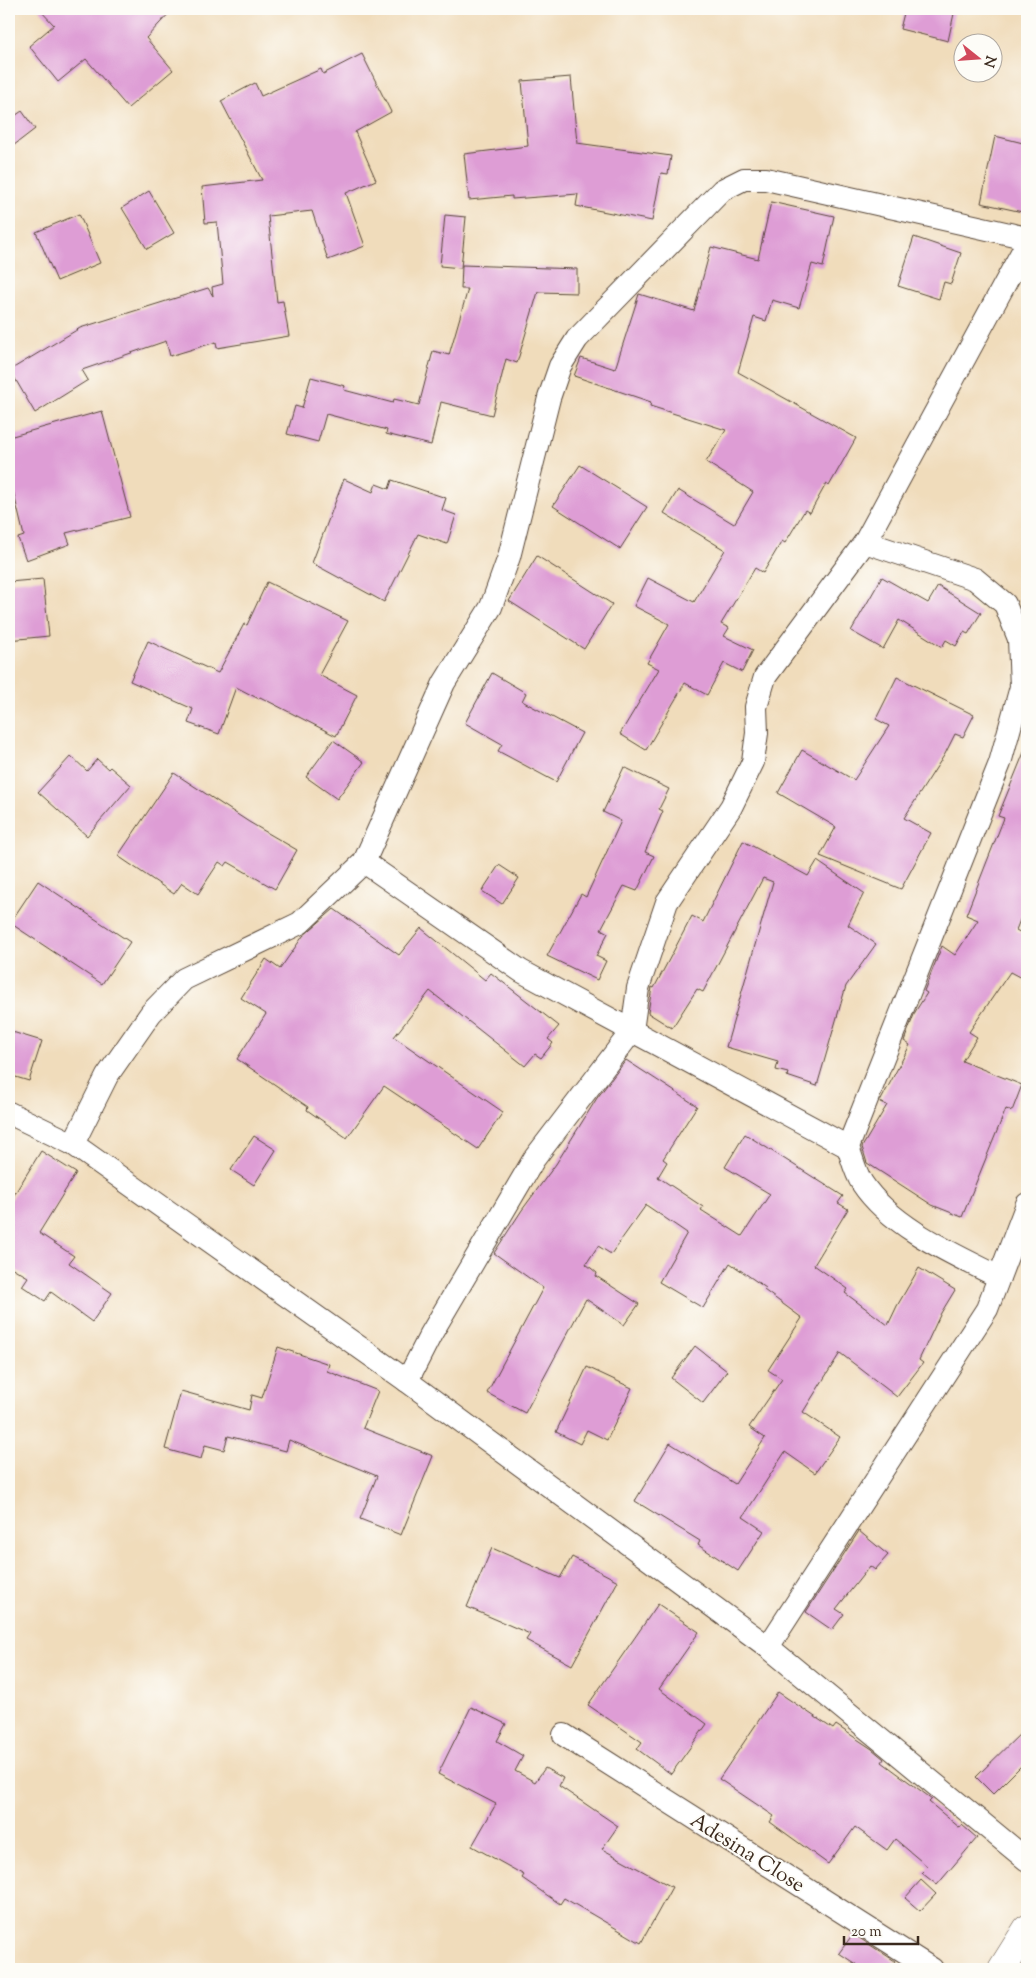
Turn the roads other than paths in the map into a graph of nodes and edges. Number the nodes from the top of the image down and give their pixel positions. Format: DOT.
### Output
graph roads {
  1 [pos="1027,238"];
  2 [pos="1027,243"];
  3 [pos="864,542"];
  4 [pos="364,862"];
  5 [pos="632,1031"];
  6 [pos="9,1113"];
  7 [pos="73,1144"];
  8 [pos="848,1147"];
  9 [pos="1027,1204"];
  10 [pos="999,1277"];
  11 [pos="407,1381"];
  12 [pos="768,1647"];
  13 [pos="564,1735"];
  14 [pos="1027,1860"];
  15 [pos="1027,1929"];
  16 [pos="932,1969"];
  17 [pos="1002,1969"];
  1 -- 4 [label="street"];
  2 -- 3 [label="street"];
  3 -- 5 [label="street"];
  3 -- 8 [label="street"];
  4 -- 5 [label="street"];
  4 -- 7 [label="street"];
  5 -- 8 [label="street"];
  5 -- 11 [label="street"];
  6 -- 7 [label="street"];
  7 -- 11 [label="street"];
  8 -- 10 [label="street"];
  9 -- 10 [label="street"];
  10 -- 12 [label="street"];
  11 -- 12 [label="street"];
  12 -- 14 [label="street"];
  13 -- 16 [label="street, Adesina Close"];
  15 -- 17 [label="main road"];
}
